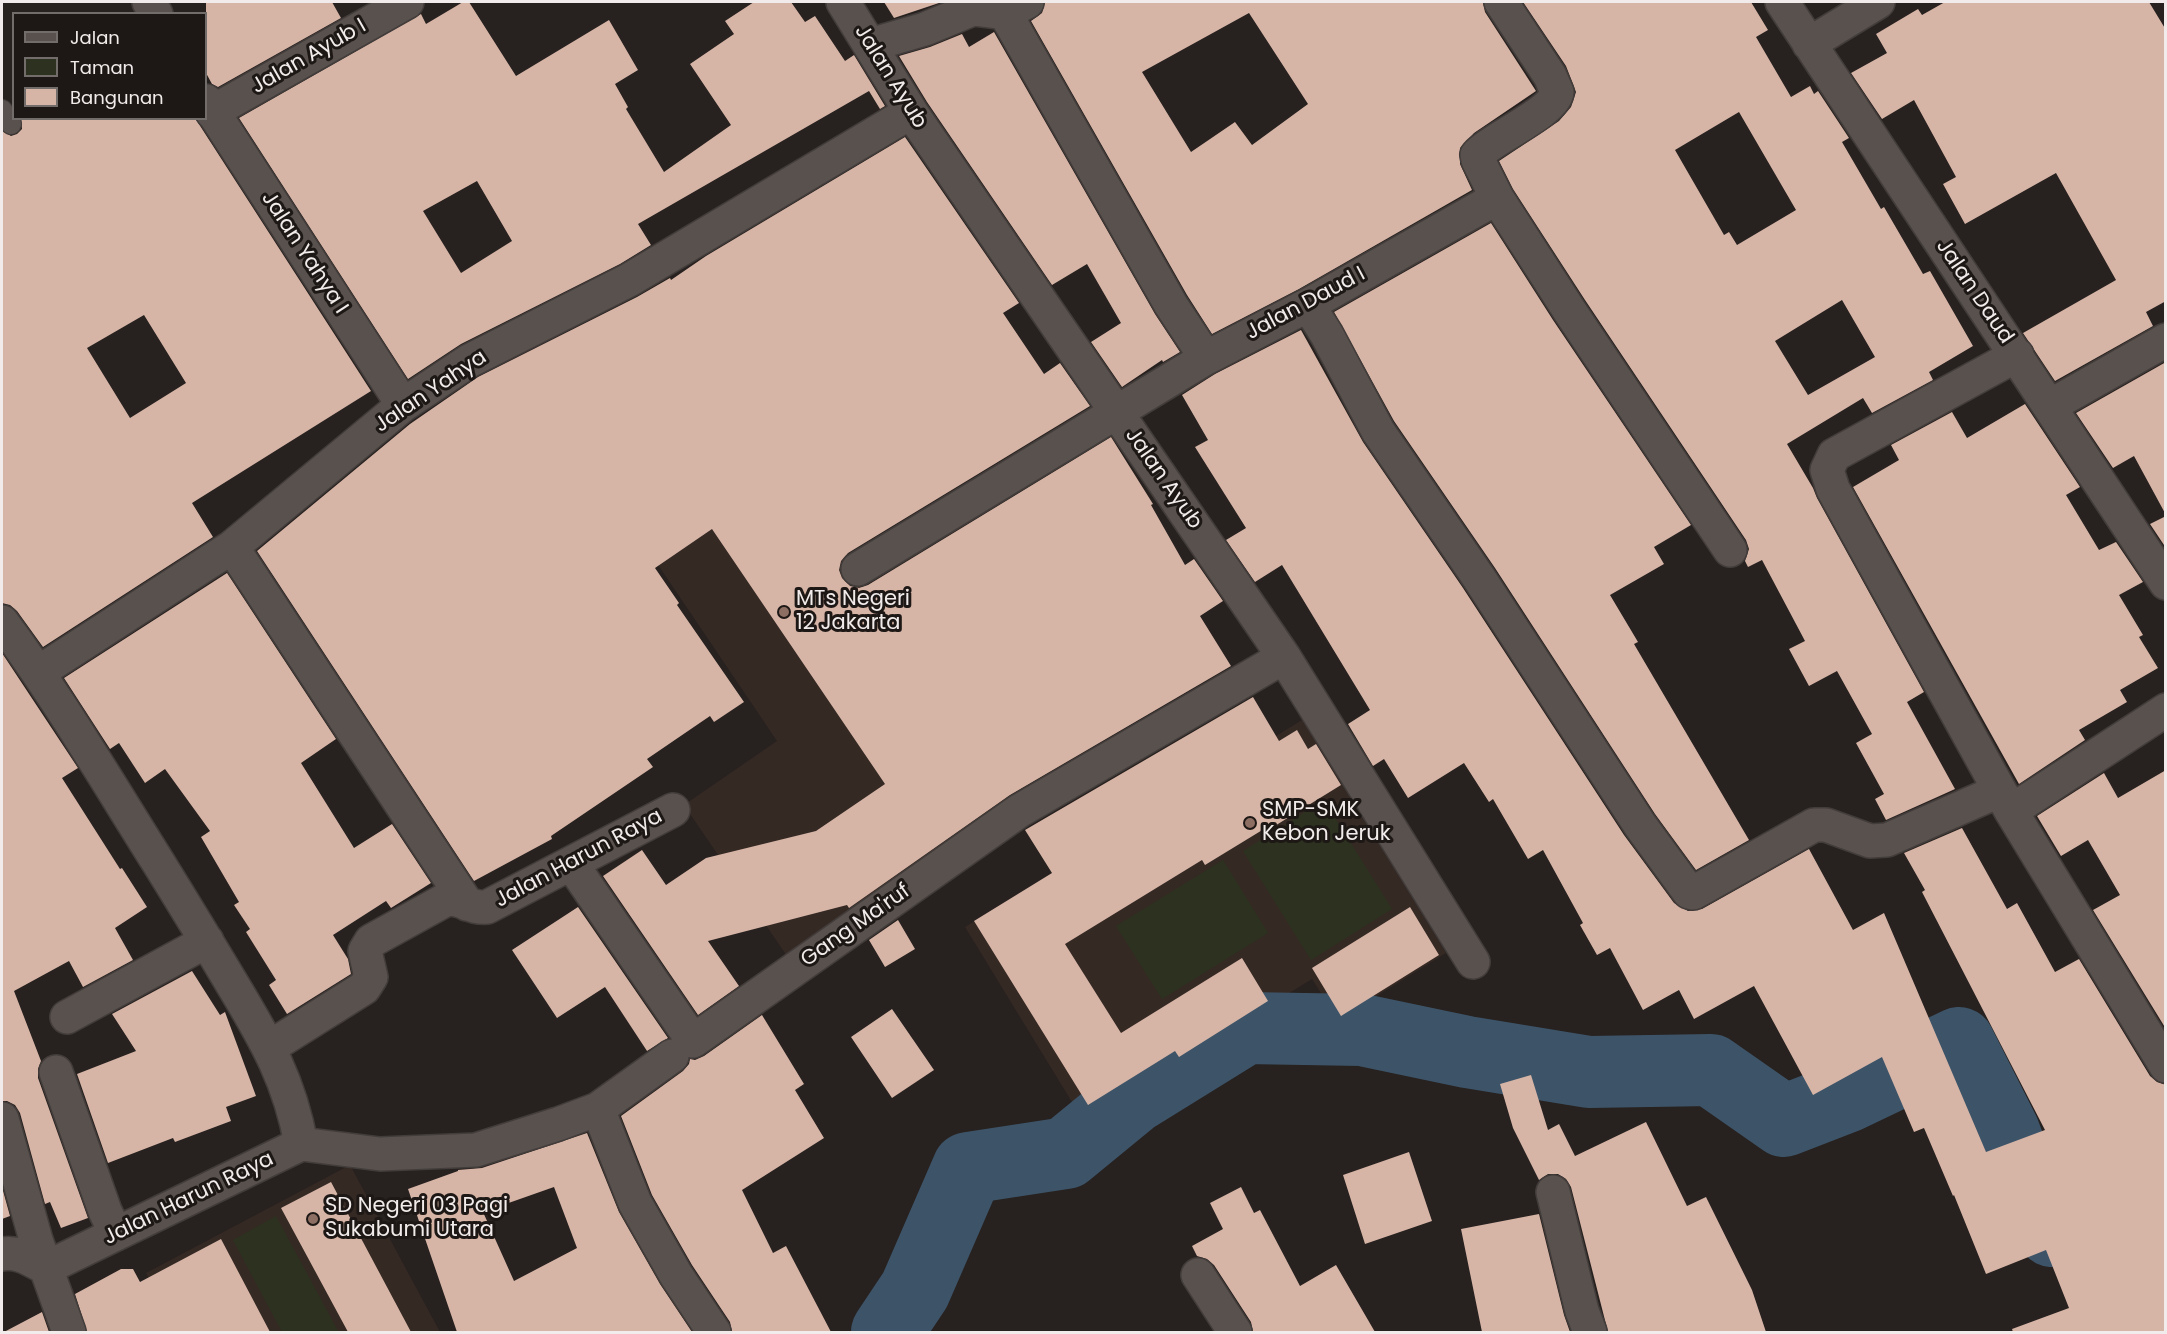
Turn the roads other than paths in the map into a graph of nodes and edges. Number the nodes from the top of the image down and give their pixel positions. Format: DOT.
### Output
graph roads {
  1 [pos="406,2"];
  2 [pos="843,2"];
  3 [pos="1501,2"];
  4 [pos="1782,2"];
  5 [pos="1878,2"];
  6 [pos="1016,7"];
  7 [pos="1809,44"];
  8 [pos="870,45"];
  9 [pos="209,107"];
  10 [pos="911,112"];
  11 [pos="1497,198"];
  12 [pos="1308,305"];
  13 [pos="2166,340"];
  14 [pos="2016,355"];
  15 [pos="1206,358"];
  16 [pos="403,405"];
  17 [pos="2050,406"];
  18 [pos="1117,412"];
  19 [pos="232,547"];
  20 [pos="1730,550"];
  21 [pos="858,569"];
  22 [pos="2166,583"];
  23 [pos="2,622"];
  24 [pos="1284,657"];
  25 [pos="39,672"];
  26 [pos="2166,710"];
  27 [pos="2005,801"];
  28 [pos="673,810"];
  29 [pos="571,863"];
  30 [pos="467,904"];
  31 [pos="207,941"];
  32 [pos="1473,962"];
  33 [pos="67,1017"];
  34 [pos="270,1047"];
  35 [pos="682,1048"];
  36 [pos="2166,1066"];
  37 [pos="56,1072"];
  38 [pos="598,1109"];
  39 [pos="2,1119"];
  40 [pos="301,1144"];
  41 [pos="1553,1192"];
  42 [pos="116,1234"];
  43 [pos="2,1254"];
  44 [pos="46,1268"];
  45 [pos="1198,1275"];
  46 [pos="69,1332"];
  47 [pos="714,1332"];
  48 [pos="1235,1332"];
  49 [pos="1590,1332"];
  1 -- 9 [label="street, Jalan Ayub I"];
  2 -- 8 [label="street, Jalan Ayub"];
  3 -- 11 [label="street"];
  4 -- 7 [label="street, Jalan Daud"];
  5 -- 7 [label="street"];
  6 -- 8 [label="street"];
  6 -- 15 [label="street"];
  7 -- 14 [label="street, Jalan Daud"];
  8 -- 10 [label="street, Jalan Ayub"];
  9 -- 16 [label="street, Jalan Yahya I"];
  10 -- 16 [label="street, Jalan Yahya"];
  10 -- 18 [label="street, Jalan Ayub"];
  11 -- 12 [label="street, Jalan Daud I"];
  11 -- 20 [label="street"];
  12 -- 15 [label="street, Jalan Daud I"];
  12 -- 27 [label="street"];
  13 -- 17 [label="street"];
  14 -- 17 [label="street, Jalan Daud"];
  14 -- 27 [label="street"];
  15 -- 18 [label="street, Jalan Daud I"];
  16 -- 19 [label="street, Jalan Yahya"];
  17 -- 22 [label="street, Jalan Daud"];
  18 -- 21 [label="street, Jalan Daud I"];
  18 -- 24 [label="street, Jalan Ayub"];
  19 -- 25 [label="street, Jalan Yahya"];
  19 -- 30 [label="street"];
  23 -- 25 [label="street"];
  24 -- 32 [label="street, Jalan Ayub"];
  24 -- 35 [label="street, Gang Ma'ruf"];
  25 -- 31 [label="street"];
  26 -- 27 [label="street"];
  27 -- 36 [label="street"];
  28 -- 29 [label="street, Jalan Harun Raya"];
  29 -- 30 [label="street, Jalan Harun Raya"];
  29 -- 35 [label="street"];
  30 -- 34 [label="street, Jalan Harun Raya"];
  31 -- 33 [label="street"];
  31 -- 34 [label="street"];
  34 -- 40 [label="street"];
  35 -- 38 [label="street, Gang Ma'ruf"];
  37 -- 42 [label="street"];
  38 -- 40 [label="street, Gang Ma'ruf"];
  38 -- 47 [label="street"];
  39 -- 44 [label="street"];
  40 -- 42 [label="street, Jalan Harun Raya"];
  41 -- 49 [label="street"];
  42 -- 44 [label="street, Jalan Harun Raya"];
  43 -- 44 [label="street"];
  44 -- 46 [label="street"];
  45 -- 48 [label="street"];
}
